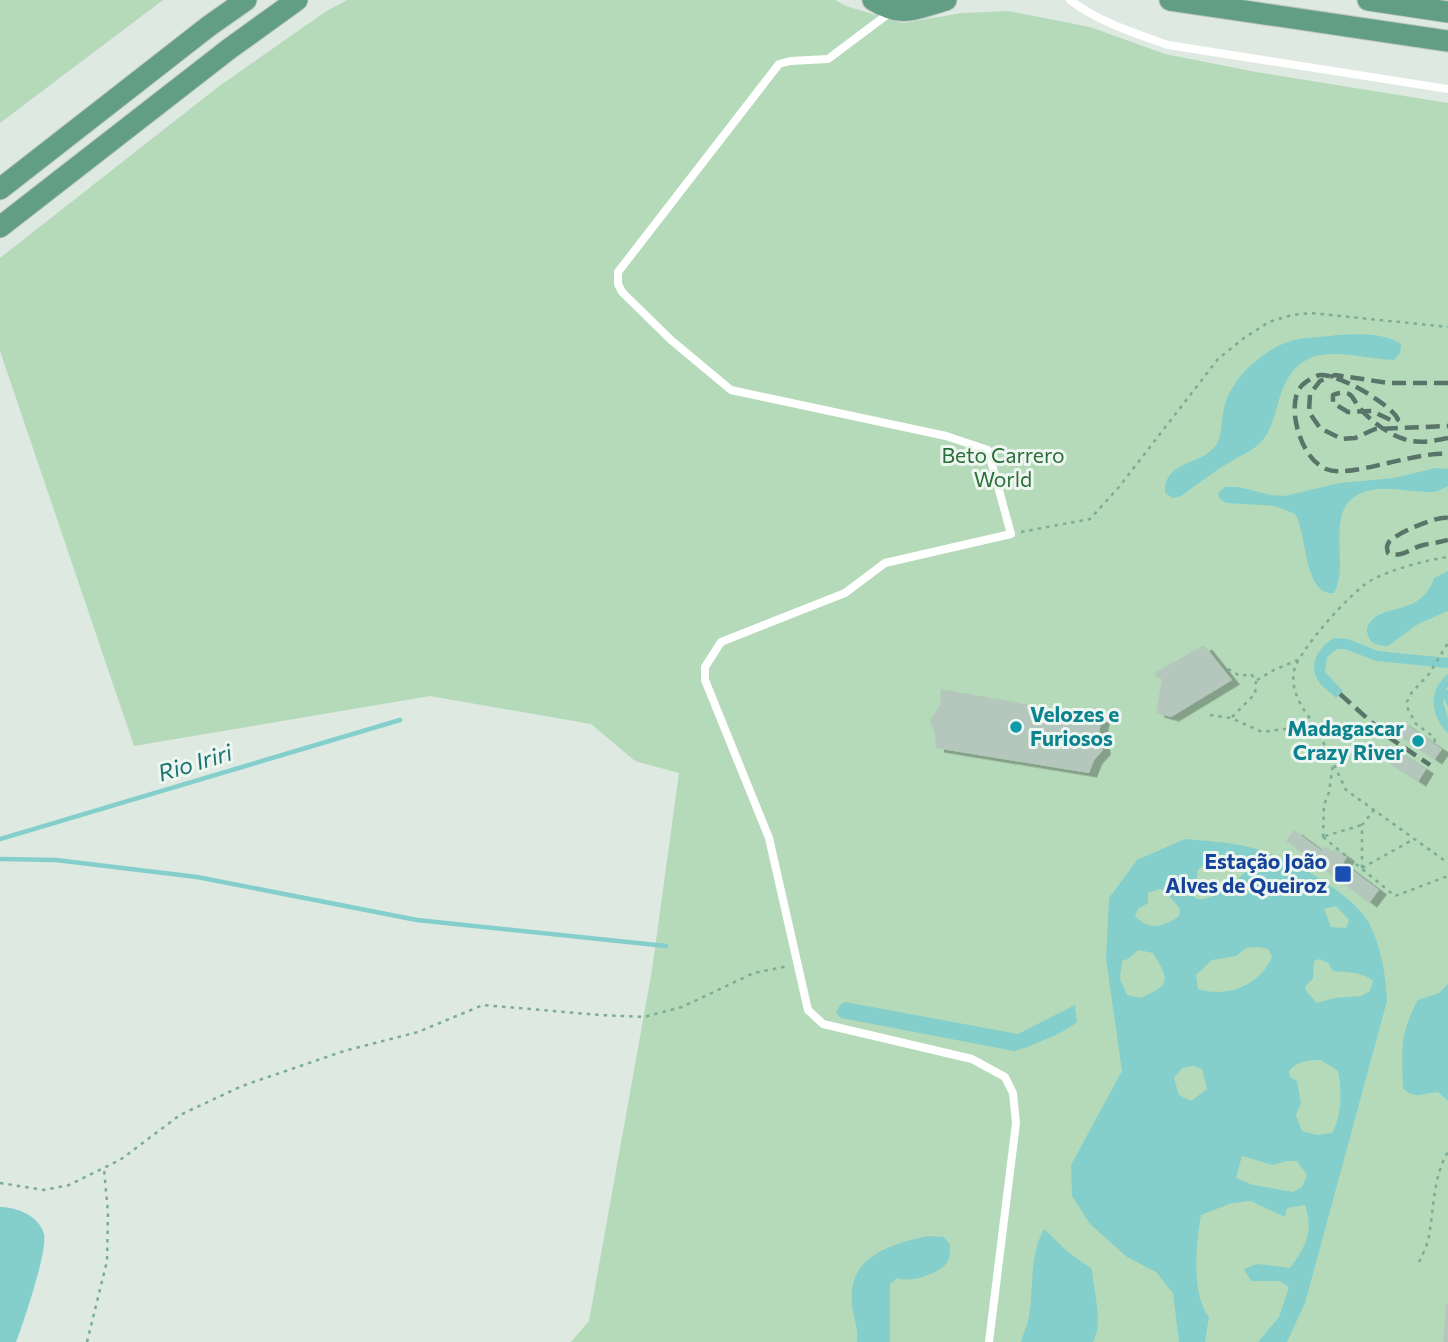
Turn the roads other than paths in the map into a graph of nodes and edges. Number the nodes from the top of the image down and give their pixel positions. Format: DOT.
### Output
graph roads {
  1 [pos="246,0"];
  2 [pos="297,0"];
  3 [pos="873,0"];
  4 [pos="944,0"];
  5 [pos="1070,0"];
  6 [pos="1170,0"];
  7 [pos="1368,0"];
  8 [pos="894,10"];
  9 [pos="1448,12"];
  10 [pos="1448,41"];
  11 [pos="1448,89"];
  12 [pos="0,189"];
  13 [pos="0,228"];
  14 [pos="989,1342"];
  1 -- 12 [label="main road"];
  2 -- 13 [label="main road"];
  3 -- 8 [label="main road"];
  4 -- 8 [label="main road"];
  5 -- 11 [label="lane"];
  6 -- 10 [label="main road"];
  7 -- 9 [label="main road"];
  8 -- 14 [label="lane"];
}
